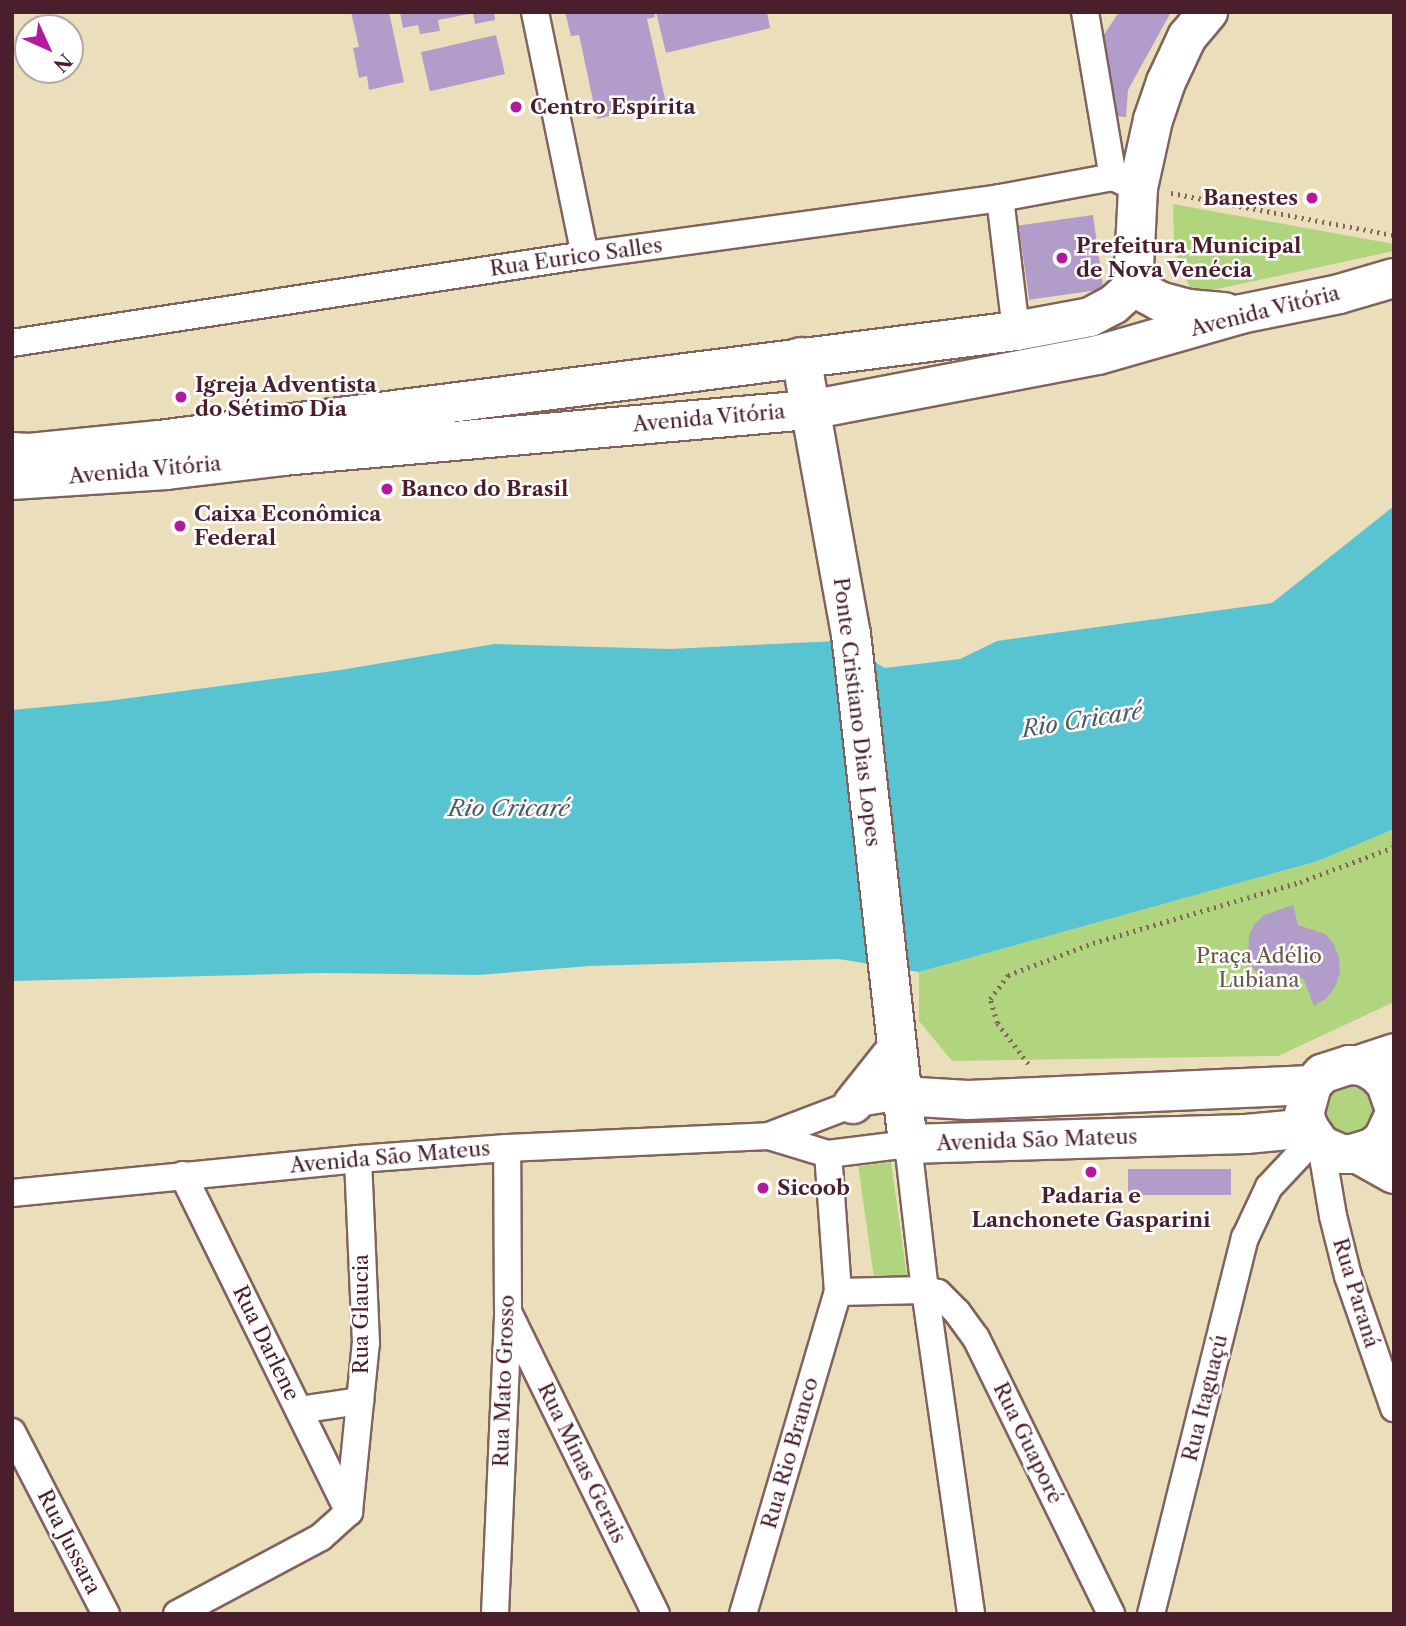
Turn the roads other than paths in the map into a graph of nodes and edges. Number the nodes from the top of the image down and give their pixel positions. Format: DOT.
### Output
graph roads {
  1 [pos="535,12"];
  2 [pos="1085,12"];
  3 [pos="1208,12"];
  4 [pos="1126,182"];
  5 [pos="1000,198"];
  6 [pos="585,255"];
  7 [pos="1394,278"];
  8 [pos="1133,287"];
  9 [pos="1241,314"];
  10 [pos="1016,331"];
  11 [pos="12,343"];
  12 [pos="801,357"];
  13 [pos="809,410"];
  14 [pos="12,452"];
  15 [pos="12,480"];
  16 [pos="894,1033"];
  17 [pos="1312,1085"];
  18 [pos="1392,1090"];
  19 [pos="901,1096"];
  20 [pos="968,1100"];
  21 [pos="853,1104"];
  22 [pos="769,1136"];
  23 [pos="908,1144"];
  24 [pos="1331,1144"];
  25 [pos="507,1148"];
  26 [pos="828,1154"];
  27 [pos="358,1159"];
  28 [pos="1394,1174"];
  29 [pos="183,1175"];
  30 [pos="12,1193"];
  31 [pos="925,1290"];
  32 [pos="838,1292"];
  33 [pos="508,1312"];
  34 [pos="360,1401"];
  35 [pos="1394,1408"];
  36 [pos="299,1410"];
  37 [pos="12,1432"];
  38 [pos="349,1511"];
  39 [pos="106,1614"];
  40 [pos="177,1614"];
  41 [pos="495,1614"];
  42 [pos="656,1614"];
  43 [pos="743,1614"];
  44 [pos="971,1614"];
  45 [pos="1111,1614"];
  46 [pos="1151,1614"];
  1 -- 6 [label="street"];
  2 -- 4 [label="street"];
  3 -- 4 [label="main road"];
  4 -- 5 [label="street, Rua Eurico Salles"];
  4 -- 8 [label="main road"];
  5 -- 6 [label="street, Rua Eurico Salles"];
  5 -- 10 [label="street"];
  6 -- 11 [label="street, Rua Eurico Salles"];
  7 -- 9 [label="main road, Avenida Vitória"];
  8 -- 9 [label="main road"];
  8 -- 10 [label="main road, Avenida Vitória"];
  9 -- 13 [label="main road, Avenida Vitória"];
  10 -- 12 [label="main road, Avenida Vitória"];
  12 -- 13 [label="main road, Ponte Cristiano Dias Lopes"];
  12 -- 14 [label="main road, Avenida Vitória"];
  13 -- 15 [label="main road, Avenida Vitória"];
  13 -- 16 [label="main road, Ponte Cristiano Dias Lopes"];
  16 -- 19 [label="main road, Ponte Cristiano Dias Lopes"];
  16 -- 20 [label="main road"];
  16 -- 21 [label="main road"];
  17 -- 18 [label="main road"];
  17 -- 20 [label="main road, Avenida São Mateus"];
  17 -- 24 [label="main road"];
  18 -- 24 [label="main road"];
  19 -- 20 [label="main road, Avenida São Mateus"];
  19 -- 21 [label="street, Avenida São Mateus"];
  19 -- 23 [label="main road, Ponte Cristiano Dias Lopes"];
  21 -- 22 [label="street, Avenida São Mateus"];
  22 -- 25 [label="street, Avenida São Mateus"];
  22 -- 26 [label="street, Avenida São Mateus"];
  23 -- 24 [label="main road, Avenida São Mateus"];
  23 -- 26 [label="street, Avenida São Mateus"];
  23 -- 31 [label="street"];
  24 -- 28 [label="main road"];
  24 -- 35 [label="street, Rua Paraná"];
  24 -- 46 [label="street, Rua Itaguaçú"];
  25 -- 27 [label="street, Avenida São Mateus"];
  25 -- 33 [label="street, Rua Mato Grosso"];
  26 -- 32 [label="street"];
  27 -- 29 [label="street, Avenida São Mateus"];
  27 -- 34 [label="street, Rua Glaucia"];
  29 -- 30 [label="street, Avenida São Mateus"];
  29 -- 36 [label="street, Rua Darlene"];
  31 -- 32 [label="street"];
  31 -- 44 [label="street"];
  31 -- 45 [label="street, Rua Guaporé"];
  32 -- 43 [label="street, Rua Rio Branco"];
  33 -- 41 [label="street, Rua Mato Grosso"];
  33 -- 42 [label="street, Rua Minas Gerais"];
  34 -- 36 [label="street"];
  34 -- 38 [label="street, Rua Glaucia"];
  36 -- 38 [label="street, Rua Darlene"];
  37 -- 39 [label="street, Rua Jussara"];
  38 -- 40 [label="street"];
}
